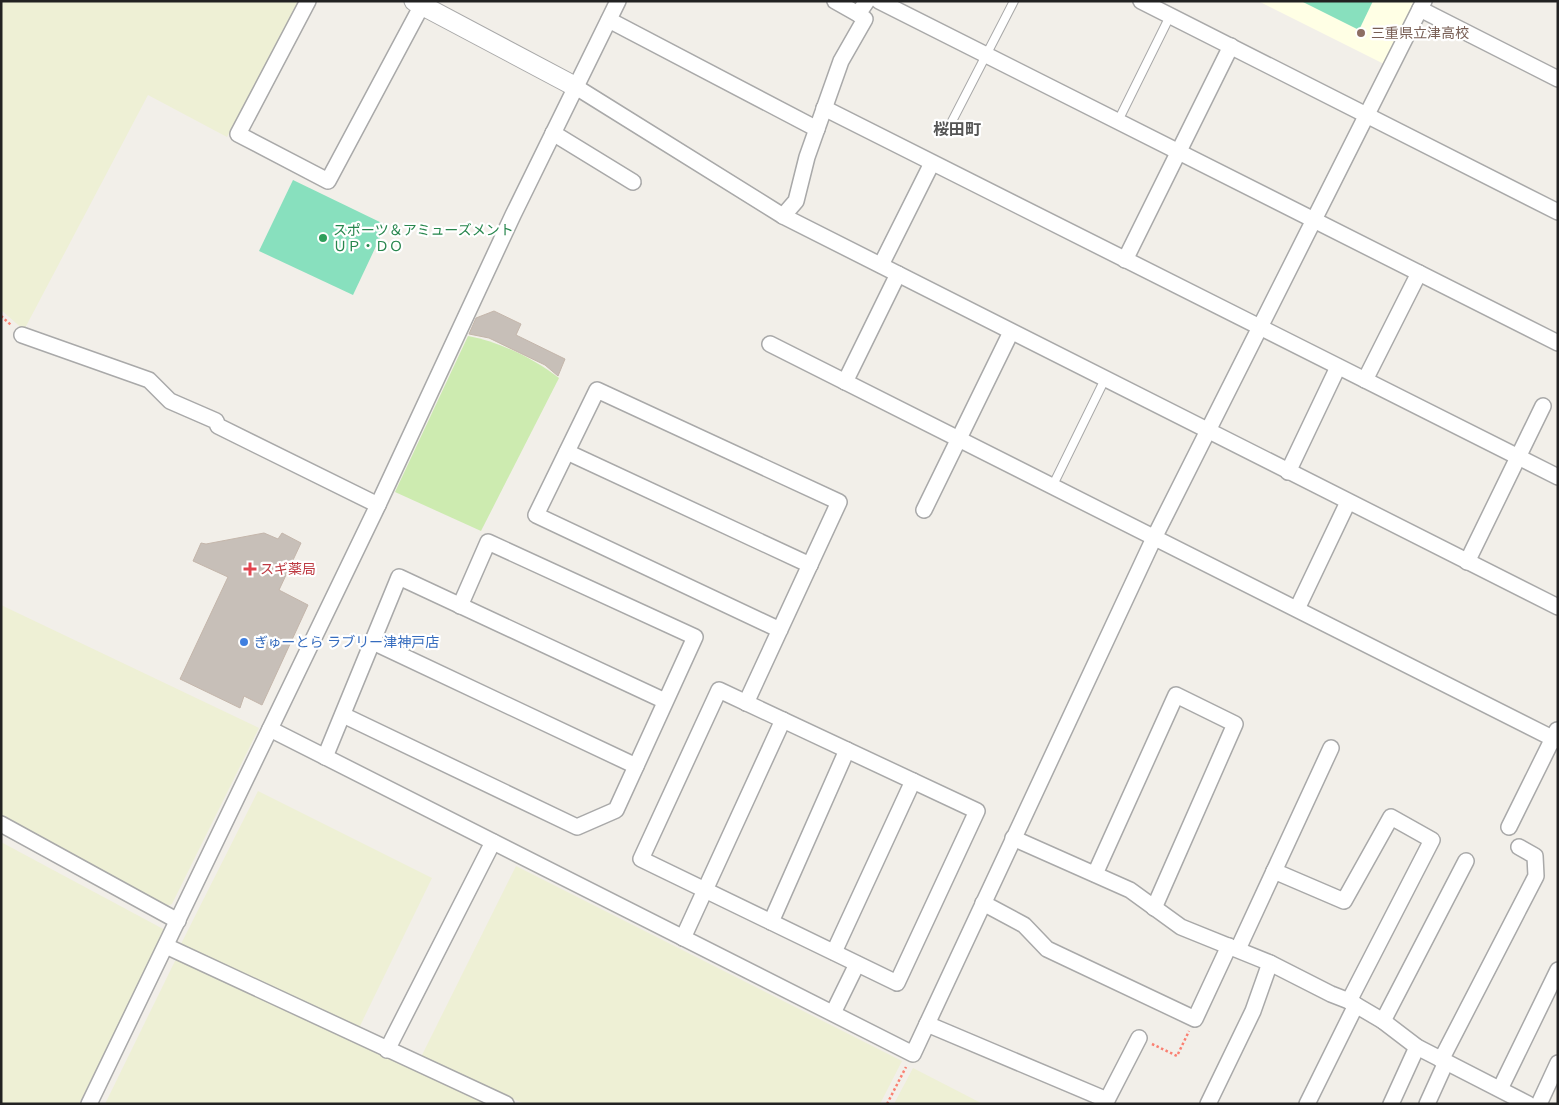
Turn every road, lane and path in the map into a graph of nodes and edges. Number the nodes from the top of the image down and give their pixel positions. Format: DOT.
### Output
graph roads {
  1 [pos="308,1"];
  2 [pos="618,1"];
  3 [pos="835,1"];
  4 [pos="867,1"];
  5 [pos="879,1"];
  6 [pos="1014,1"];
  7 [pos="1141,1"];
  8 [pos="429,5"];
  9 [pos="1422,5"];
  10 [pos="858,14"];
  11 [pos="1170,16"];
  12 [pos="609,20"];
  13 [pos="1231,46"];
  14 [pos="987,55"];
  15 [pos="1558,79"];
  16 [pos="576,87"];
  17 [pos="824,108"];
  18 [pos="1367,114"];
  19 [pos="1118,121"];
  20 [pos="817,129"];
  21 [pos="948,129"];
  22 [pos="553,133"];
  23 [pos="1178,152"];
  24 [pos="932,163"];
  25 [pos="633,182"];
  26 [pos="1558,212"];
  27 [pos="783,216"];
  28 [pos="1315,220"];
  29 [pos="1125,260"];
  30 [pos="881,265"];
  31 [pos="1418,272"];
  32 [pos="898,274"];
  33 [pos="1261,328"];
  34 [pos="1012,332"];
  35 [pos="22,335"];
  36 [pos="1558,343"];
  37 [pos="770,344"];
  38 [pos="1338,367"];
  39 [pos="1105,379"];
  40 [pos="1365,380"];
  41 [pos="845,382"];
  42 [pos="1543,406"];
  43 [pos="1210,431"];
  44 [pos="959,439"];
  45 [pos="567,452"];
  46 [pos="1518,458"];
  47 [pos="1288,472"];
  48 [pos="1558,477"];
  49 [pos="1052,487"];
  50 [pos="1348,502"];
  51 [pos="378,505"];
  52 [pos="924,510"];
  53 [pos="1154,538"];
  54 [pos="1467,562"];
  55 [pos="810,565"];
  56 [pos="460,606"];
  57 [pos="1558,608"];
  58 [pos="1297,610"];
  59 [pos="780,630"];
  60 [pos="373,642"];
  61 [pos="665,701"];
  62 [pos="746,703"];
  63 [pos="343,715"];
  64 [pos="782,720"];
  65 [pos="270,729"];
  66 [pos="1556,736"];
  67 [pos="1331,748"];
  68 [pos="847,750"];
  69 [pos="325,756"];
  70 [pos="636,766"];
  71 [pos="913,781"];
  72 [pos="1,824"];
  73 [pos="1509,827"];
  74 [pos="1014,838"];
  75 [pos="493,842"];
  76 [pos="1519,847"];
  77 [pos="1466,861"];
  78 [pos="1274,871"];
  79 [pos="1095,874"];
  80 [pos="705,890"];
  81 [pos="983,903"];
  82 [pos="1154,908"];
  83 [pos="178,921"];
  84 [pos="770,922"];
  85 [pos="683,938"];
  86 [pos="166,946"];
  87 [pos="1234,948"];
  88 [pos="834,952"];
  89 [pos="1270,963"];
  90 [pos="857,964"];
  91 [pos="1558,970"];
  92 [pos="1352,1003"];
  93 [pos="833,1013"];
  94 [pos="1195,1019"];
  95 [pos="1382,1021"];
  96 [pos="927,1024"];
  97 [pos="1139,1038"];
  98 [pos="1416,1047"];
  99 [pos="387,1050"];
  100 [pos="913,1054"];
  101 [pos="1443,1061"];
  102 [pos="1558,1063"];
  103 [pos="1500,1089"];
  104 [pos="1106,1102"];
  105 [pos="90,1104"];
  106 [pos="506,1104"];
  107 [pos="887,1104"];
  108 [pos="1208,1104"];
  109 [pos="1307,1104"];
  110 [pos="1391,1104"];
  111 [pos="1427,1104"];
  112 [pos="1528,1104"];
  113 [pos="1539,1104"];
  1 -- 8 [label="street"];
  2 -- 12 [label="street"];
  3 -- 10 [label="street"];
  4 -- 10 [label="street"];
  5 -- 14 [label="street"];
  6 -- 14 [label="lane"];
  7 -- 11 [label="street"];
  8 -- 16 [label="street"];
  9 -- 15 [label="street"];
  9 -- 18 [label="street"];
  10 -- 17 [label="street"];
  11 -- 13 [label="street"];
  11 -- 19 [label="lane"];
  12 -- 16 [label="street"];
  12 -- 20 [label="street"];
  13 -- 18 [label="street"];
  13 -- 23 [label="street"];
  14 -- 19 [label="street"];
  14 -- 21 [label="lane"];
  16 -- 22 [label="street"];
  16 -- 27 [label="street"];
  17 -- 20 [label="street"];
  17 -- 24 [label="street"];
  18 -- 26 [label="street"];
  18 -- 28 [label="street"];
  19 -- 23 [label="street"];
  20 -- 27 [label="street"];
  22 -- 25 [label="street"];
  22 -- 51 [label="street"];
  23 -- 28 [label="street"];
  23 -- 29 [label="street"];
  24 -- 29 [label="street"];
  24 -- 30 [label="street"];
  27 -- 30 [label="street"];
  28 -- 31 [label="street"];
  28 -- 33 [label="street"];
  29 -- 33 [label="street"];
  30 -- 32 [label="street"];
  31 -- 36 [label="street"];
  31 -- 40 [label="street"];
  32 -- 34 [label="street"];
  32 -- 41 [label="street"];
  33 -- 38 [label="street"];
  33 -- 43 [label="street"];
  34 -- 39 [label="street"];
  34 -- 44 [label="street"];
  35 -- 51 [label="street"];
  37 -- 41 [label="street"];
  38 -- 40 [label="street"];
  38 -- 47 [label="street"];
  39 -- 43 [label="street"];
  39 -- 49 [label="lane"];
  40 -- 46 [label="street"];
  41 -- 44 [label="street"];
  42 -- 46 [label="street"];
  43 -- 47 [label="street"];
  43 -- 53 [label="street"];
  44 -- 49 [label="street"];
  44 -- 52 [label="street"];
  45 -- 55 [label="street"];
  45 -- 55 [label="street"];
  45 -- 59 [label="street"];
  46 -- 48 [label="street"];
  46 -- 54 [label="street"];
  47 -- 50 [label="street"];
  49 -- 53 [label="street"];
  50 -- 54 [label="street"];
  50 -- 58 [label="street"];
  51 -- 65 [label="street"];
  53 -- 58 [label="street"];
  53 -- 74 [label="street"];
  54 -- 57 [label="street"];
  55 -- 59 [label="street"];
  56 -- 60 [label="street"];
  56 -- 61 [label="street"];
  56 -- 61 [label="street"];
  58 -- 66 [label="street"];
  59 -- 62 [label="street"];
  60 -- 63 [label="street"];
  60 -- 70 [label="street"];
  61 -- 70 [label="street"];
  62 -- 64 [label="street"];
  62 -- 80 [label="street"];
  63 -- 69 [label="street"];
  63 -- 70 [label="street"];
  64 -- 68 [label="street"];
  64 -- 80 [label="street"];
  65 -- 69 [label="street"];
  65 -- 83 [label="street"];
  66 -- 73 [label="street"];
  67 -- 78 [label="street"];
  68 -- 71 [label="street"];
  68 -- 84 [label="street"];
  69 -- 75 [label="street"];
  71 -- 88 [label="street"];
  71 -- 90 [label="street"];
  72 -- 83 [label="street"];
  74 -- 79 [label="street"];
  74 -- 81 [label="street"];
  75 -- 85 [label="street"];
  75 -- 99 [label="street"];
  76 -- 101 [label="street"];
  77 -- 95 [label="street"];
  78 -- 87 [label="street"];
  78 -- 92 [label="street"];
  79 -- 82 [label="street"];
  79 -- 82 [label="street"];
  80 -- 84 [label="street"];
  80 -- 85 [label="street"];
  81 -- 94 [label="street"];
  81 -- 96 [label="street"];
  82 -- 87 [label="street"];
  83 -- 86 [label="street"];
  84 -- 88 [label="street"];
  85 -- 93 [label="street"];
  86 -- 99 [label="street"];
  86 -- 105 [label="street"];
  87 -- 89 [label="street"];
  87 -- 94 [label="street"];
  88 -- 90 [label="street"];
  89 -- 92 [label="street"];
  89 -- 108 [label="street"];
  90 -- 93 [label="street"];
  91 -- 103 [label="street"];
  92 -- 95 [label="street"];
  92 -- 109 [label="street"];
  93 -- 100 [label="street"];
  94 -- 97 [label="path"];
  95 -- 98 [label="street"];
  96 -- 100 [label="street"];
  96 -- 104 [label="street"];
  97 -- 104 [label="street"];
  98 -- 101 [label="street"];
  98 -- 110 [label="street"];
  99 -- 106 [label="street"];
  100 -- 107 [label="path"];
  101 -- 103 [label="street"];
  101 -- 111 [label="street"];
  102 -- 113 [label="street"];
  103 -- 112 [label="street"];
}
